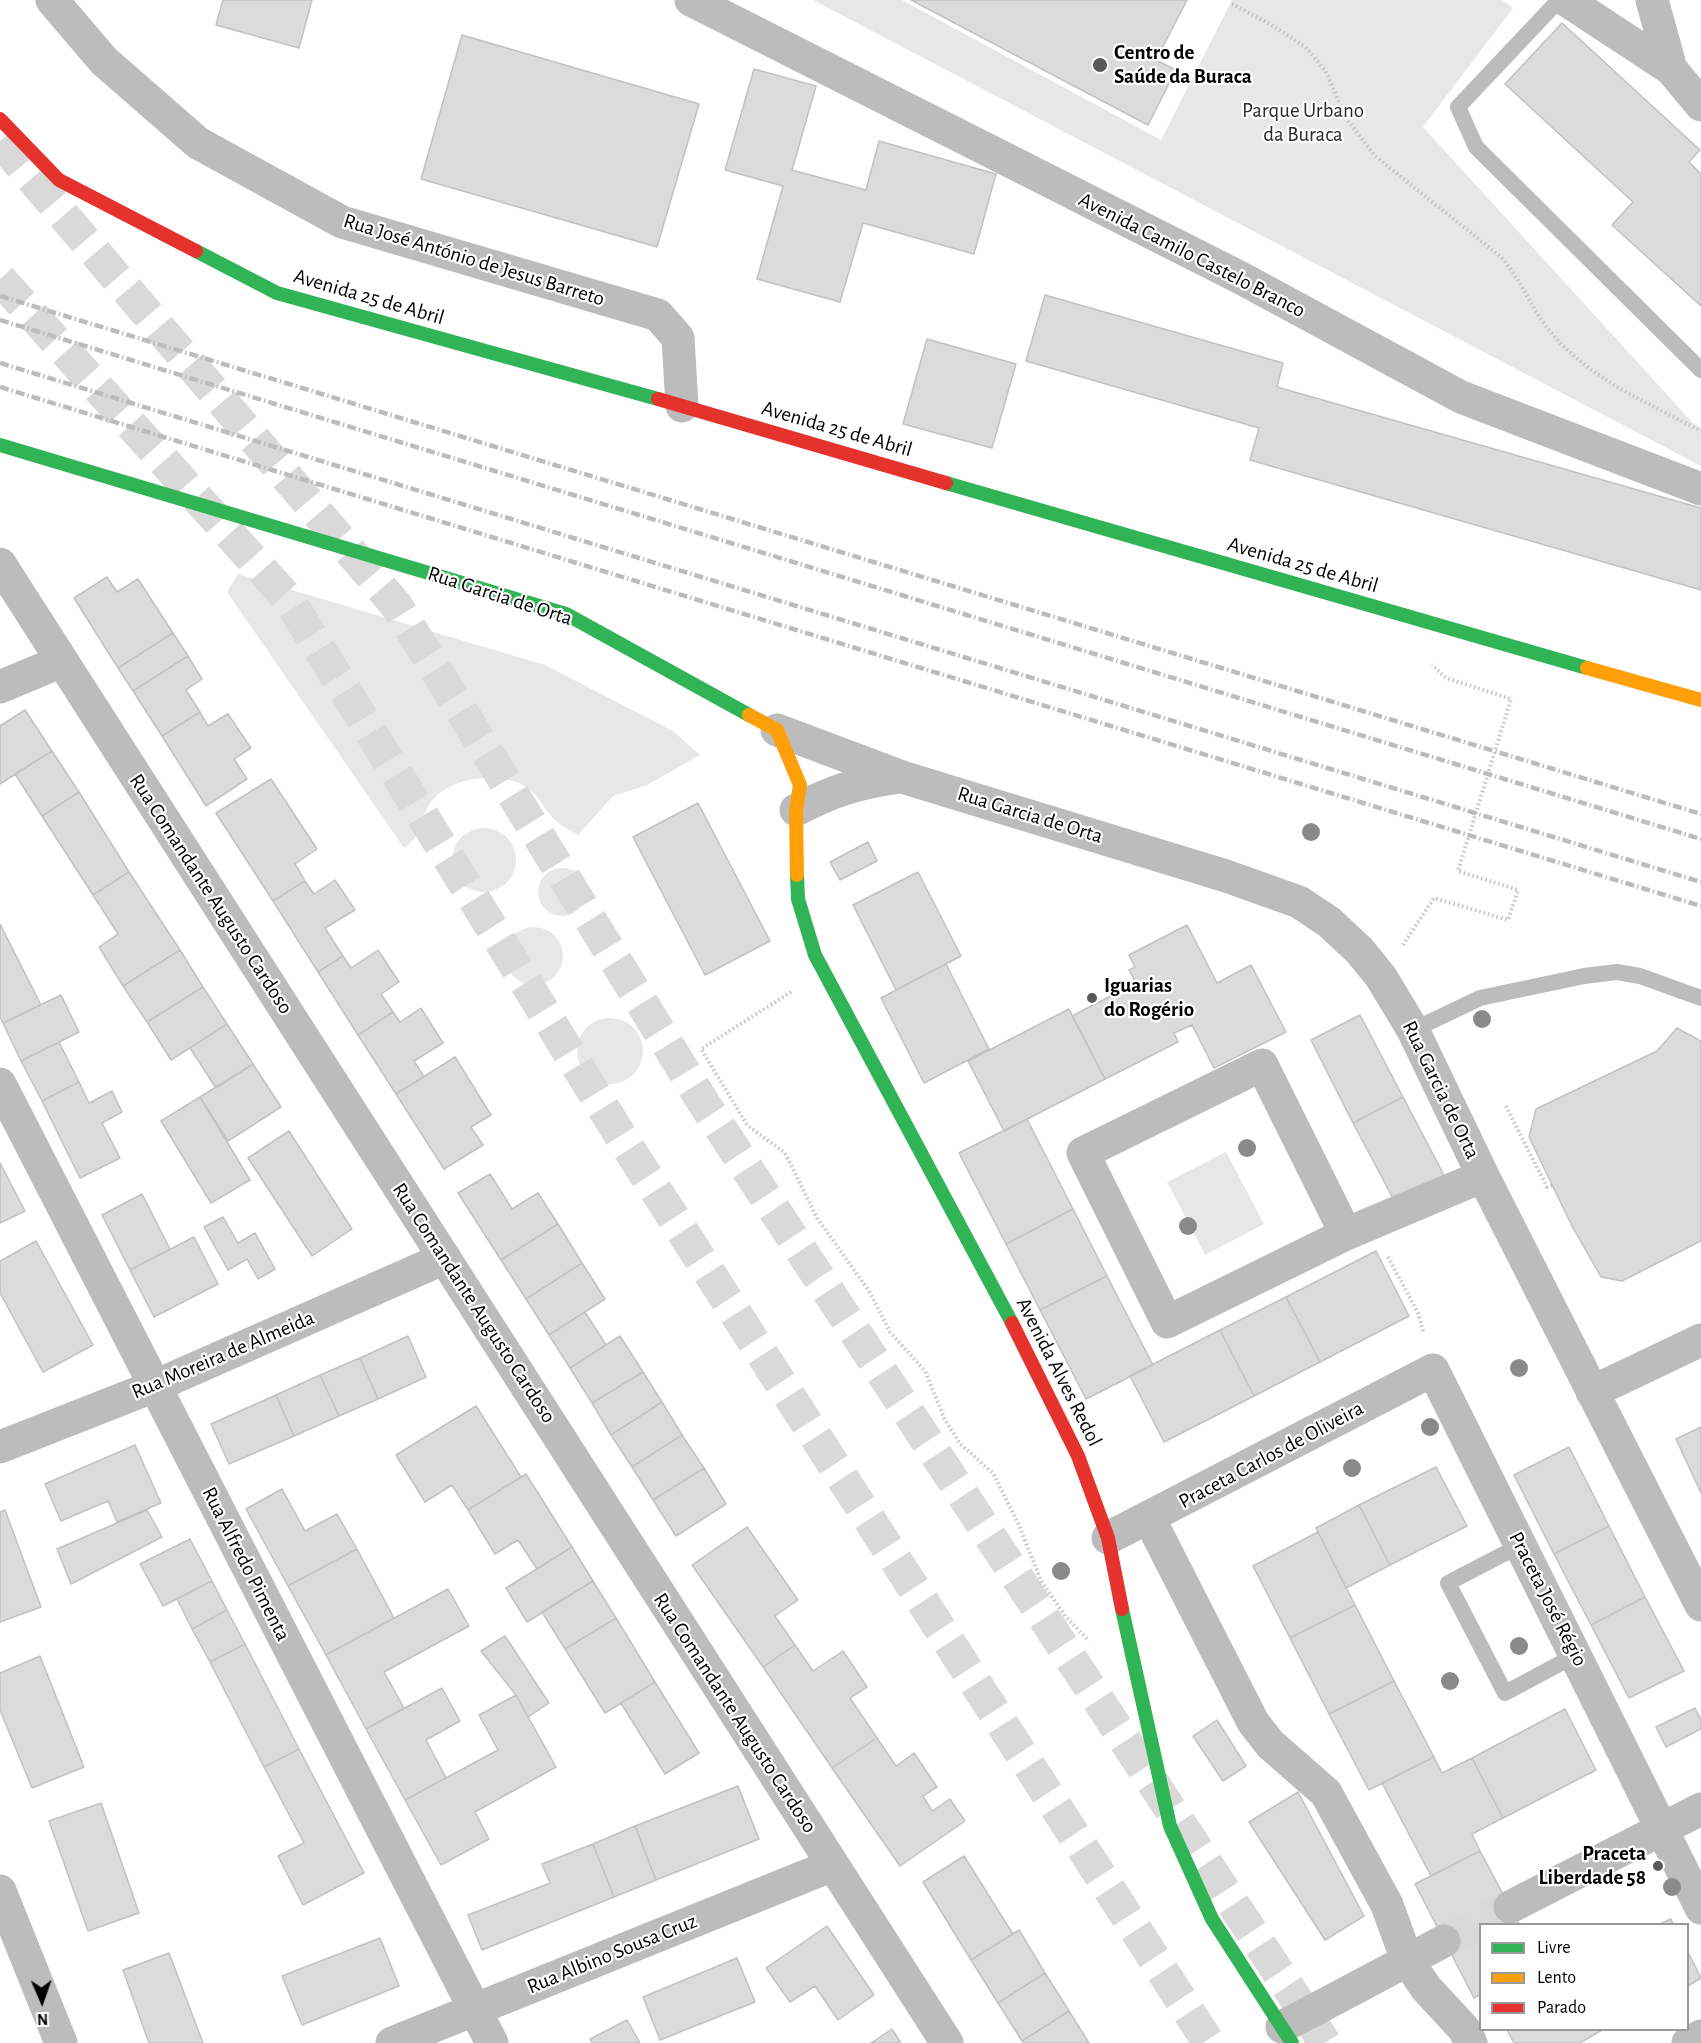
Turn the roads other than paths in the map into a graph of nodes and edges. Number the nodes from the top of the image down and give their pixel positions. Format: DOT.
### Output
graph roads {
  1 [pos="52,0"];
  2 [pos="691,0"];
  3 [pos="1559,0"];
  4 [pos="1566,0"];
  5 [pos="1652,0"];
  6 [pos="1671,69"];
  7 [pos="1701,105"];
  8 [pos="0,119"];
  9 [pos="1701,370"];
  10 [pos="682,406"];
  11 [pos="0,445"];
  12 [pos="1701,489"];
  13 [pos="0,564"];
  14 [pos="62,661"];
  15 [pos="0,687"];
  16 [pos="1701,700"];
  17 [pos="777,730"];
  18 [pos="902,777"];
  19 [pos="796,810"];
  20 [pos="1701,998"];
  21 [pos="1413,1030"];
  22 [pos="0,1084"];
  23 [pos="1484,1176"];
  24 [pos="1346,1234"];
  25 [pos="445,1258"];
  26 [pos="1701,1340"];
  27 [pos="1433,1370"];
  28 [pos="155,1386"];
  29 [pos="1592,1392"];
  30 [pos="0,1447"];
  31 [pos="1149,1518"];
  32 [pos="1108,1538"];
  33 [pos="1521,1545"];
  34 [pos="1701,1605"];
  35 [pos="1576,1655"];
  36 [pos="1701,1809"];
  37 [pos="1663,1829"];
  38 [pos="833,1865"];
  39 [pos="0,1891"];
  40 [pos="1510,1907"];
  41 [pos="1701,1908"];
  42 [pos="1444,1941"];
  43 [pos="1407,1960"];
  44 [pos="475,2009"];
  45 [pos="1287,2035"];
  46 [pos="1701,2036"];
  47 [pos="61,2043"];
  48 [pos="392,2043"];
  49 [pos="492,2043"];
  50 [pos="947,2043"];
  51 [pos="1471,2043"];
  52 [pos="1688,2043"];
  1 -- 10 [label="street, Rua José António de Jesus Barreto"];
  2 -- 12 [label="street, Avenida Camilo Castelo Branco"];
  3 -- 9 [label="lane"];
  4 -- 6 [label="street"];
  5 -- 6 [label="street"];
  6 -- 7 [label="street"];
  8 -- 10 [label="street, Avenida 25 de Abril"];
  10 -- 16 [label="street, Avenida 25 de Abril"];
  11 -- 17 [label="street, Rua Garcia de Orta"];
  13 -- 14 [label="street, Rua Comandante Augusto Cardoso"];
  14 -- 15 [label="street"];
  14 -- 25 [label="street, Rua Comandante Augusto Cardoso"];
  17 -- 18 [label="street, Rua Garcia de Orta"];
  17 -- 19 [label="street, Avenida Alves Redol"];
  18 -- 19 [label="street"];
  18 -- 21 [label="street, Rua Garcia de Orta"];
  19 -- 32 [label="street, Avenida Alves Redol"];
  20 -- 21 [label="lane"];
  21 -- 23 [label="street, Rua Garcia de Orta"];
  22 -- 28 [label="street, Rua Alfredo Pimenta"];
  23 -- 24 [label="street"];
  23 -- 29 [label="street, Rua Garcia de Orta"];
  24 -- 24 [label="street"];
  25 -- 28 [label="street, Rua Moreira de Almeida"];
  25 -- 38 [label="street, Rua Comandante Augusto Cardoso"];
  26 -- 29 [label="street"];
  27 -- 31 [label="street, Praceta Carlos de Oliveira"];
  27 -- 33 [label="street, Praceta José Régio"];
  28 -- 30 [label="street, Rua Moreira de Almeida"];
  28 -- 44 [label="street, Rua Alfredo Pimenta"];
  29 -- 34 [label="street, Rua Garcia de Orta"];
  31 -- 32 [label="street, Praceta Carlos de Oliveira"];
  31 -- 43 [label="street"];
  32 -- 45 [label="street, Avenida Alves Redol"];
  33 -- 35 [label="street, Praceta José Régio"];
  33 -- 35 [label="lane"];
  35 -- 37 [label="street, Praceta José Régio"];
  36 -- 37 [label="street"];
  37 -- 40 [label="street"];
  37 -- 41 [label="street, Praceta José Régio"];
  38 -- 44 [label="street, Rua Albino Sousa Cruz"];
  38 -- 50 [label="street, Rua Comandante Augusto Cardoso"];
  39 -- 47 [label="street"];
  42 -- 43 [label="street"];
  43 -- 45 [label="street"];
  43 -- 51 [label="street"];
  44 -- 48 [label="street, Rua Albino Sousa Cruz"];
  44 -- 49 [label="street, Rua Alfredo Pimenta"];
  46 -- 52 [label="street"];
}
